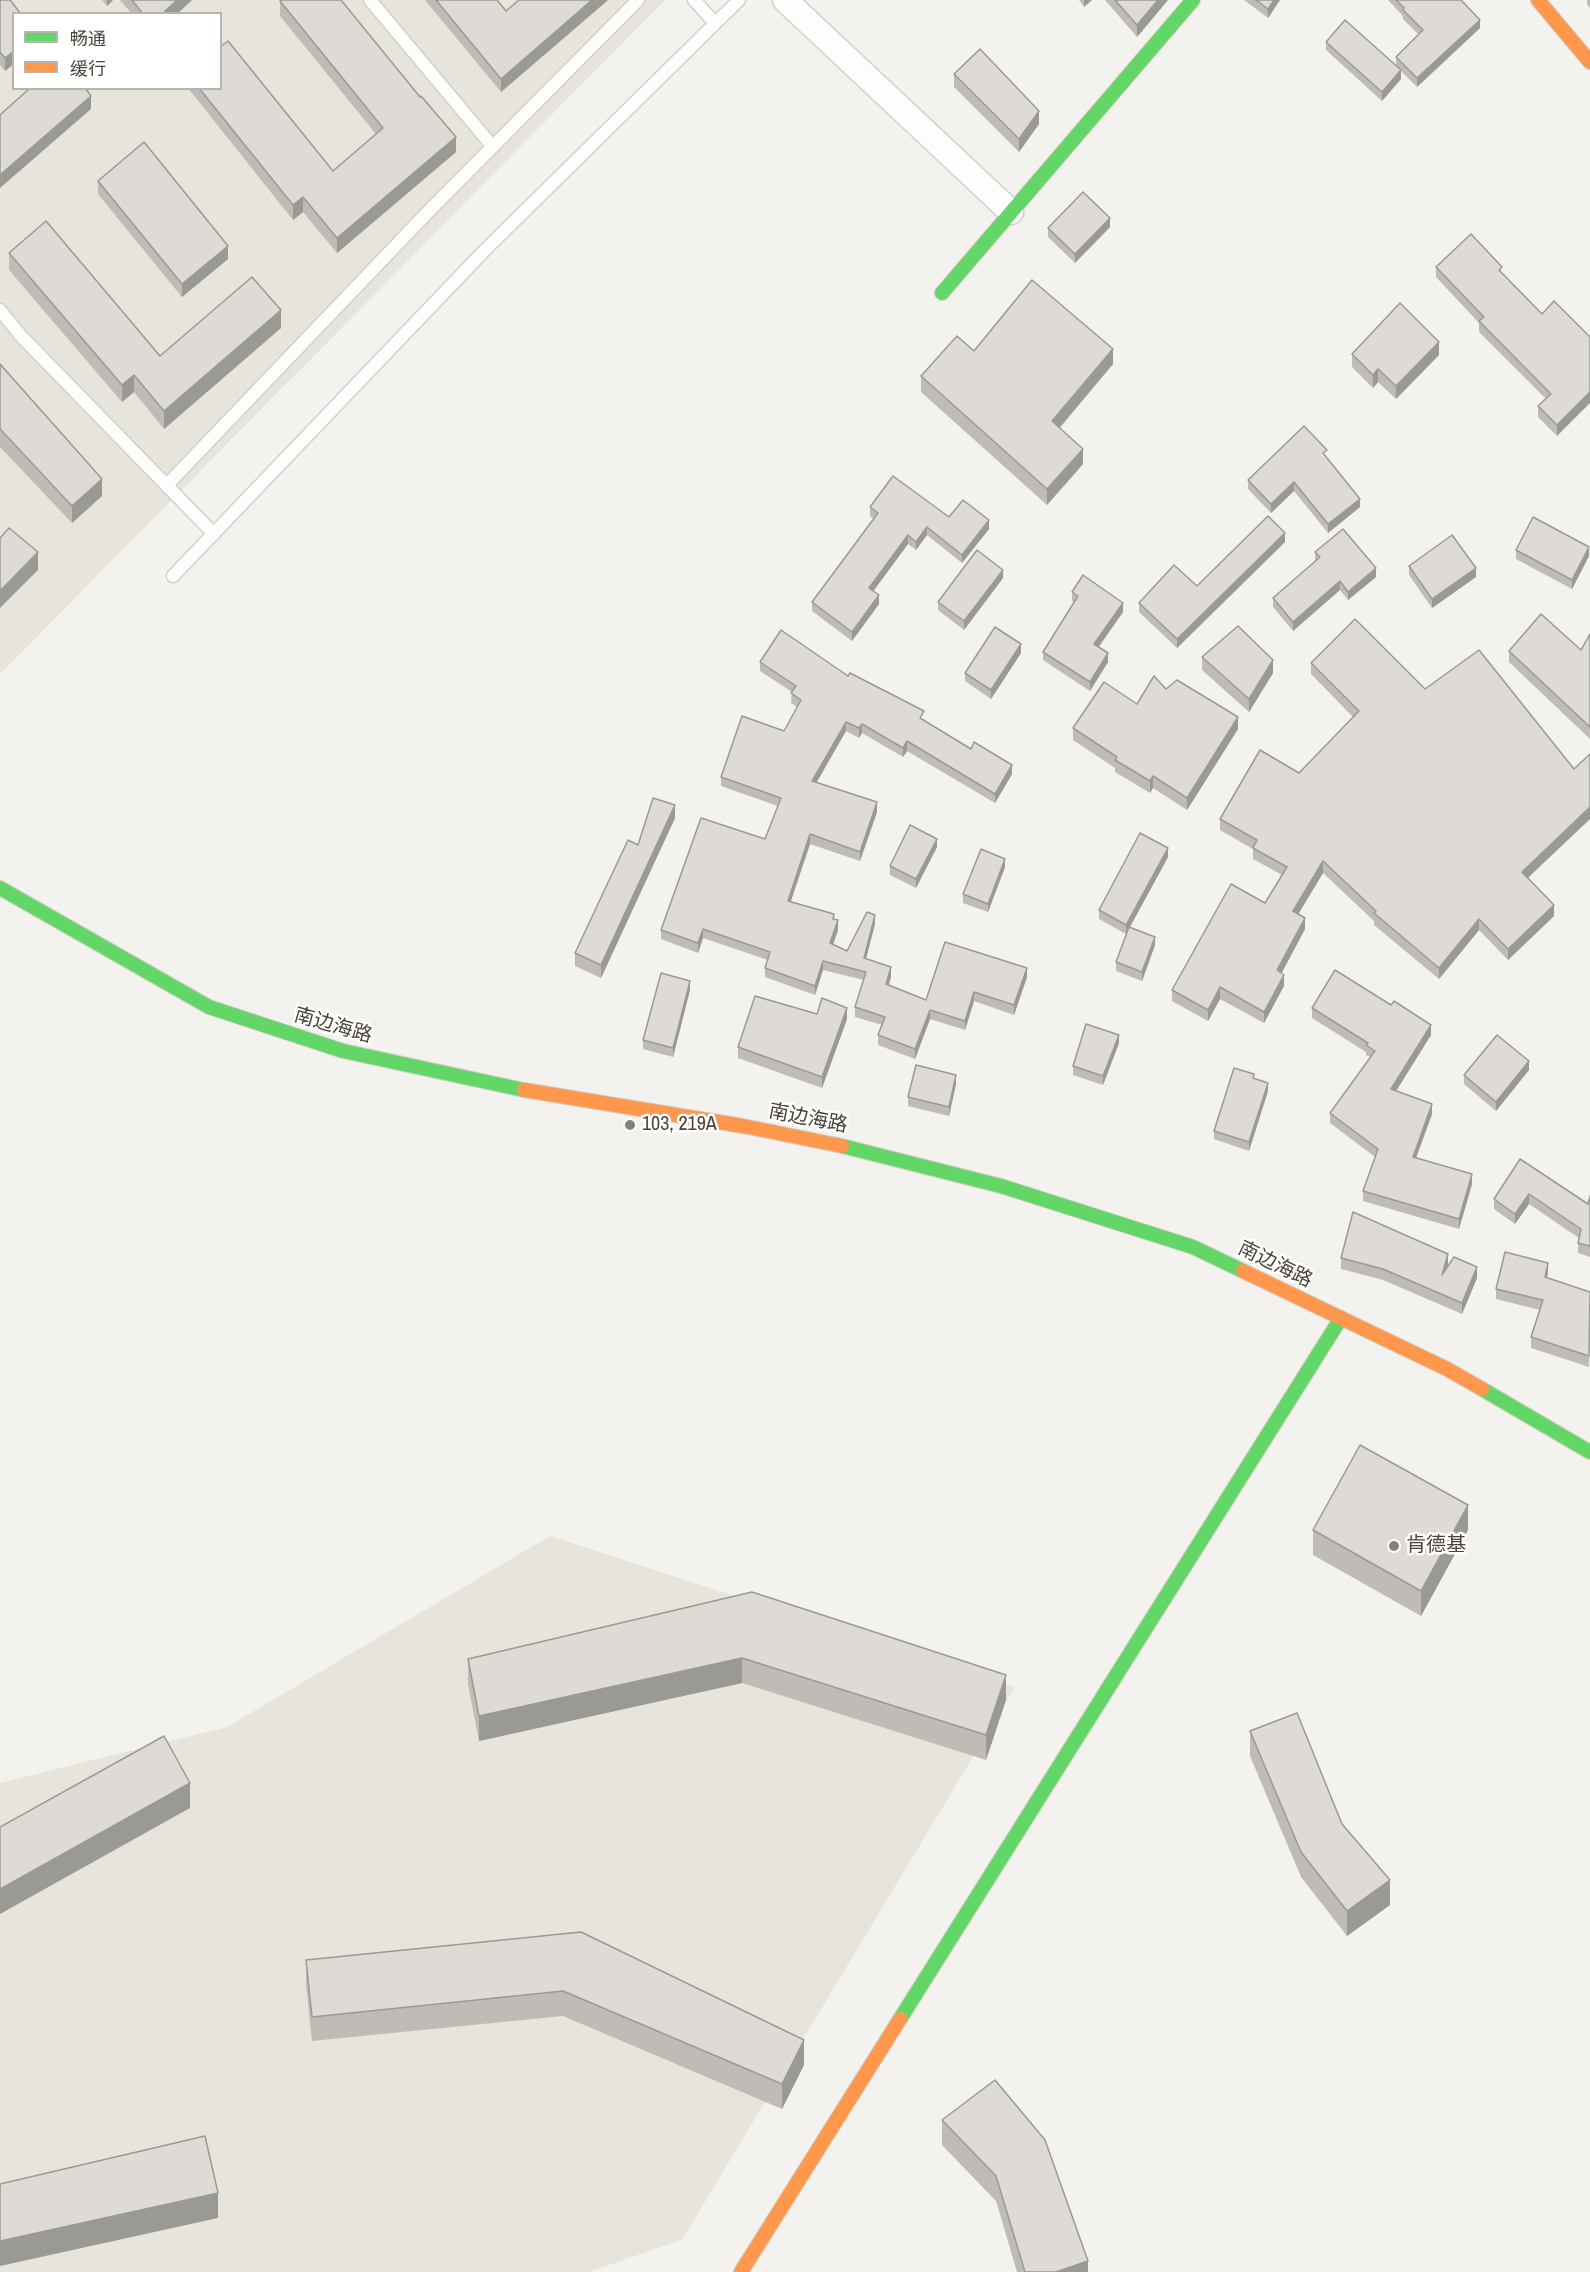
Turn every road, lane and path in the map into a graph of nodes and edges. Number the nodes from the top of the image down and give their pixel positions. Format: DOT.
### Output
graph roads {
  1 [pos="370,0"];
  2 [pos="638,0"];
  3 [pos="694,0"];
  4 [pos="739,0"];
  5 [pos="784,0"];
  6 [pos="1193,0"];
  7 [pos="1538,0"];
  8 [pos="715,23"];
  9 [pos="1590,62"];
  10 [pos="493,147"];
  11 [pos="1011,212"];
  12 [pos="942,293"];
  13 [pos="0,310"];
  14 [pos="167,486"];
  15 [pos="214,534"];
  16 [pos="173,576"];
  17 [pos="0,888"];
  18 [pos="1341,1318"];
  19 [pos="1590,1452"];
  20 [pos="741,2272"];
  1 -- 10 [label="lane"];
  2 -- 10 [label="lane"];
  3 -- 8 [label="lane"];
  4 -- 8 [label="lane"];
  5 -- 11 [label="street"];
  6 -- 11 [label="main road"];
  7 -- 9 [label="main road"];
  8 -- 15 [label="lane"];
  10 -- 14 [label="lane"];
  11 -- 12 [label="main road"];
  13 -- 14 [label="lane"];
  14 -- 15 [label="lane"];
  15 -- 16 [label="lane"];
  17 -- 18 [label="main road, 南边海路"];
  18 -- 19 [label="main road, 南边海路"];
  18 -- 20 [label="main road"];
}
